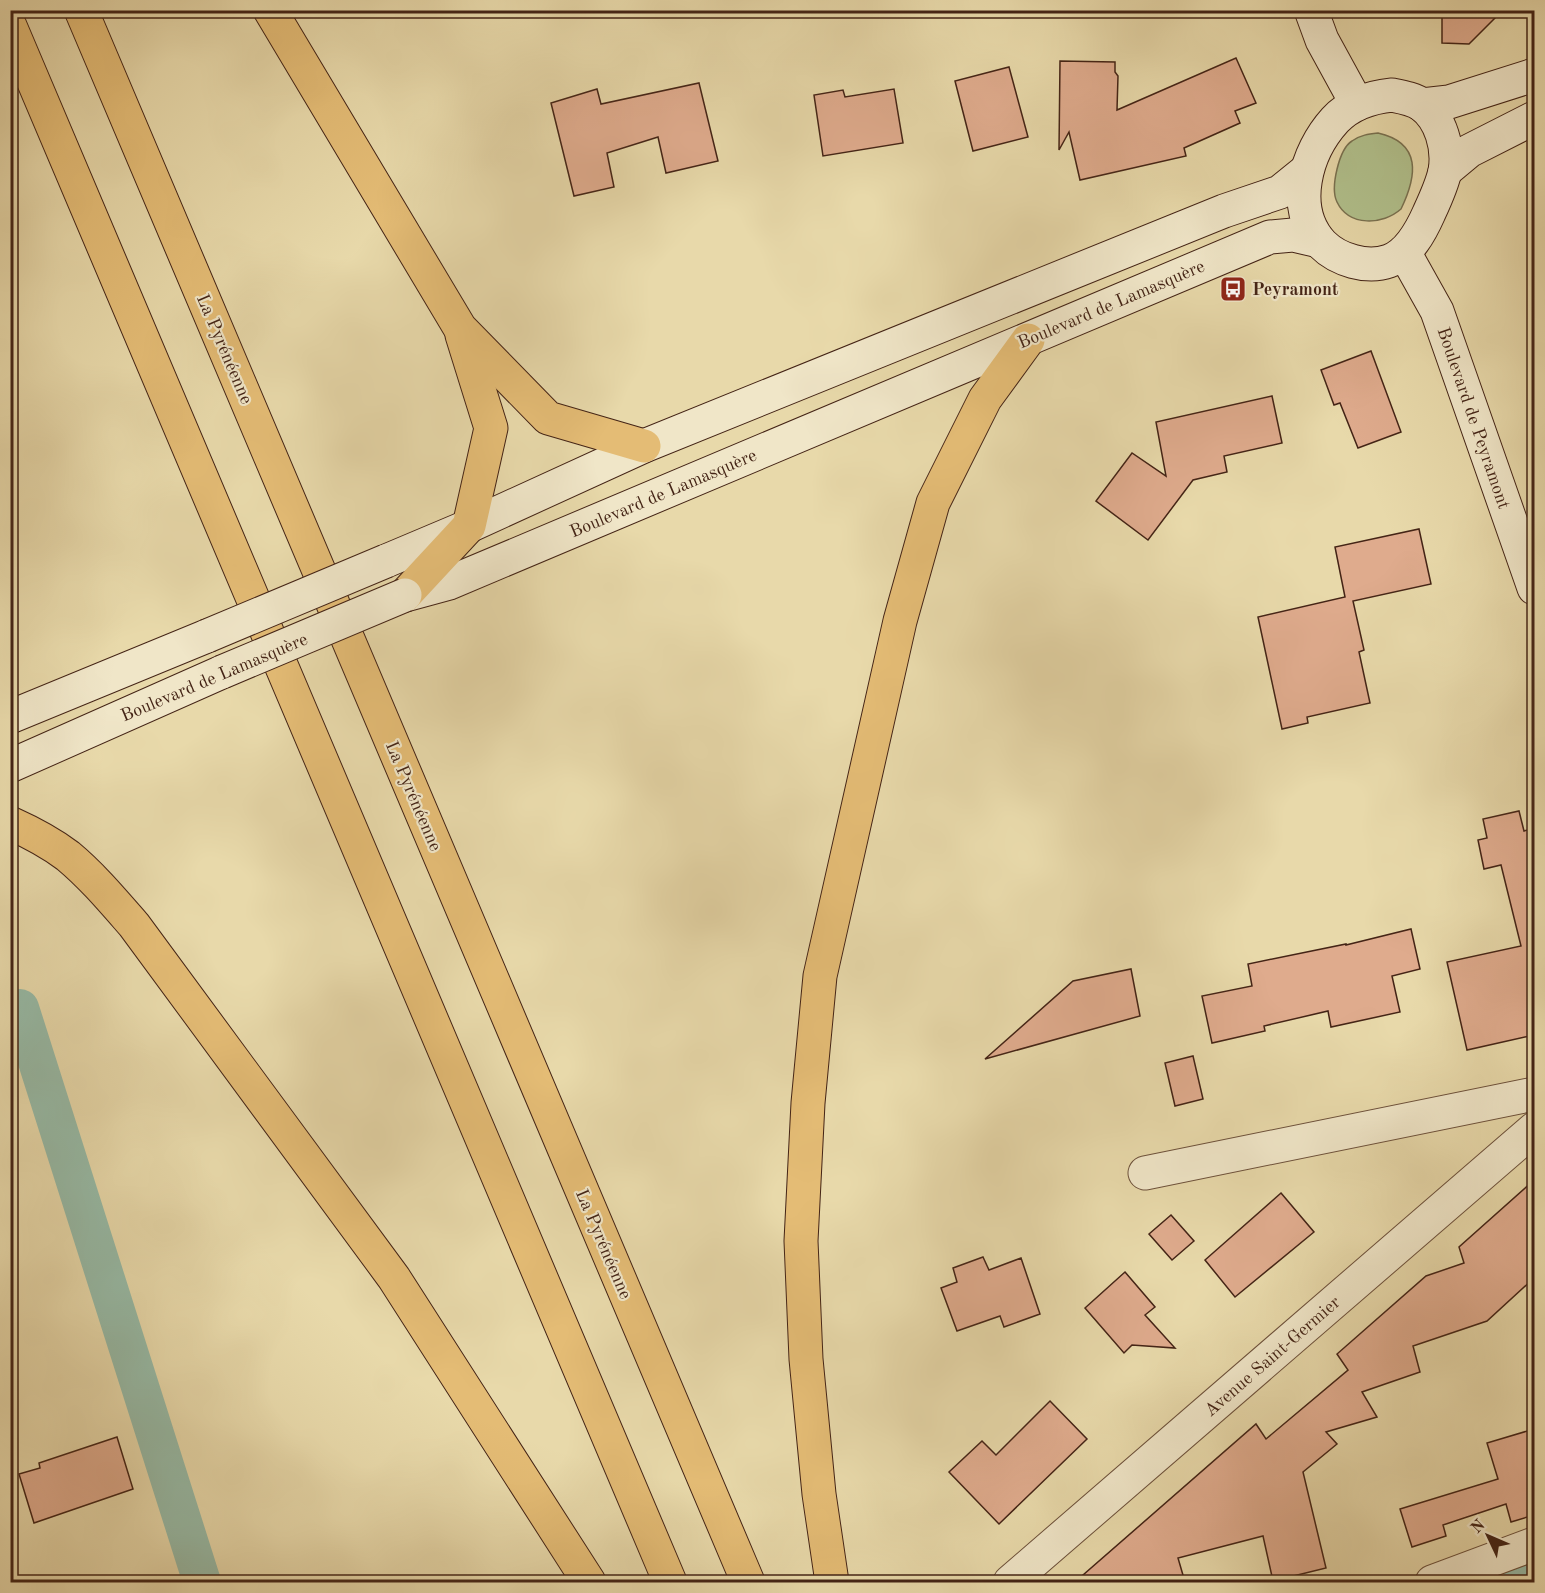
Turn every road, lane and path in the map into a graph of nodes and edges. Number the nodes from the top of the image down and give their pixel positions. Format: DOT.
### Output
graph roads {
  1 [pos="81,10"];
  2 [pos="270,10"];
  3 [pos="1311,10"];
  4 [pos="10,26"];
  5 [pos="1534,75"];
  6 [pos="1357,104"];
  7 [pos="1422,105"];
  8 [pos="1534,118"];
  9 [pos="1307,170"];
  10 [pos="1445,171"];
  11 [pos="1319,241"];
  12 [pos="1404,252"];
  13 [pos="460,328"];
  14 [pos="1028,340"];
  15 [pos="644,446"];
  16 [pos="469,526"];
  17 [pos="1534,588"];
  18 [pos="405,595"];
  19 [pos="10,717"];
  20 [pos="10,766"];
  21 [pos="10,823"];
  22 [pos="1534,1094"];
  23 [pos="1534,1129"];
  24 [pos="1145,1173"];
  25 [pos="1534,1544"];
  26 [pos="590,1582"];
  27 [pos="670,1582"];
  28 [pos="748,1582"];
  29 [pos="832,1582"];
  30 [pos="1010,1582"];
  31 [pos="1432,1582"];
  1 -- 28 [label="highway, La Pyrénéenne"];
  2 -- 13 [label="highway"];
  3 -- 6 [label="main road"];
  4 -- 27 [label="highway"];
  5 -- 7 [label="main road"];
  6 -- 7 [label="main road"];
  6 -- 9 [label="main road"];
  7 -- 10 [label="main road"];
  8 -- 10 [label="main road"];
  9 -- 11 [label="main road"];
  9 -- 15 [label="main road"];
  10 -- 12 [label="main road"];
  11 -- 12 [label="main road"];
  11 -- 14 [label="main road, Boulevard de Lamasquère"];
  12 -- 17 [label="main road, Boulevard de Peyramont"];
  13 -- 15 [label="highway"];
  13 -- 16 [label="highway"];
  14 -- 18 [label="main road, Boulevard de Lamasquère"];
  14 -- 29 [label="highway"];
  15 -- 16 [label="main road"];
  16 -- 18 [label="highway"];
  16 -- 19 [label="main road, bridge"];
  18 -- 20 [label="main road, Boulevard de Lamasquère, bridge"];
  21 -- 26 [label="highway"];
  22 -- 24 [label="main road"];
  23 -- 30 [label="main road, Avenue Saint-Germier"];
  25 -- 31 [label="main road"];
}
